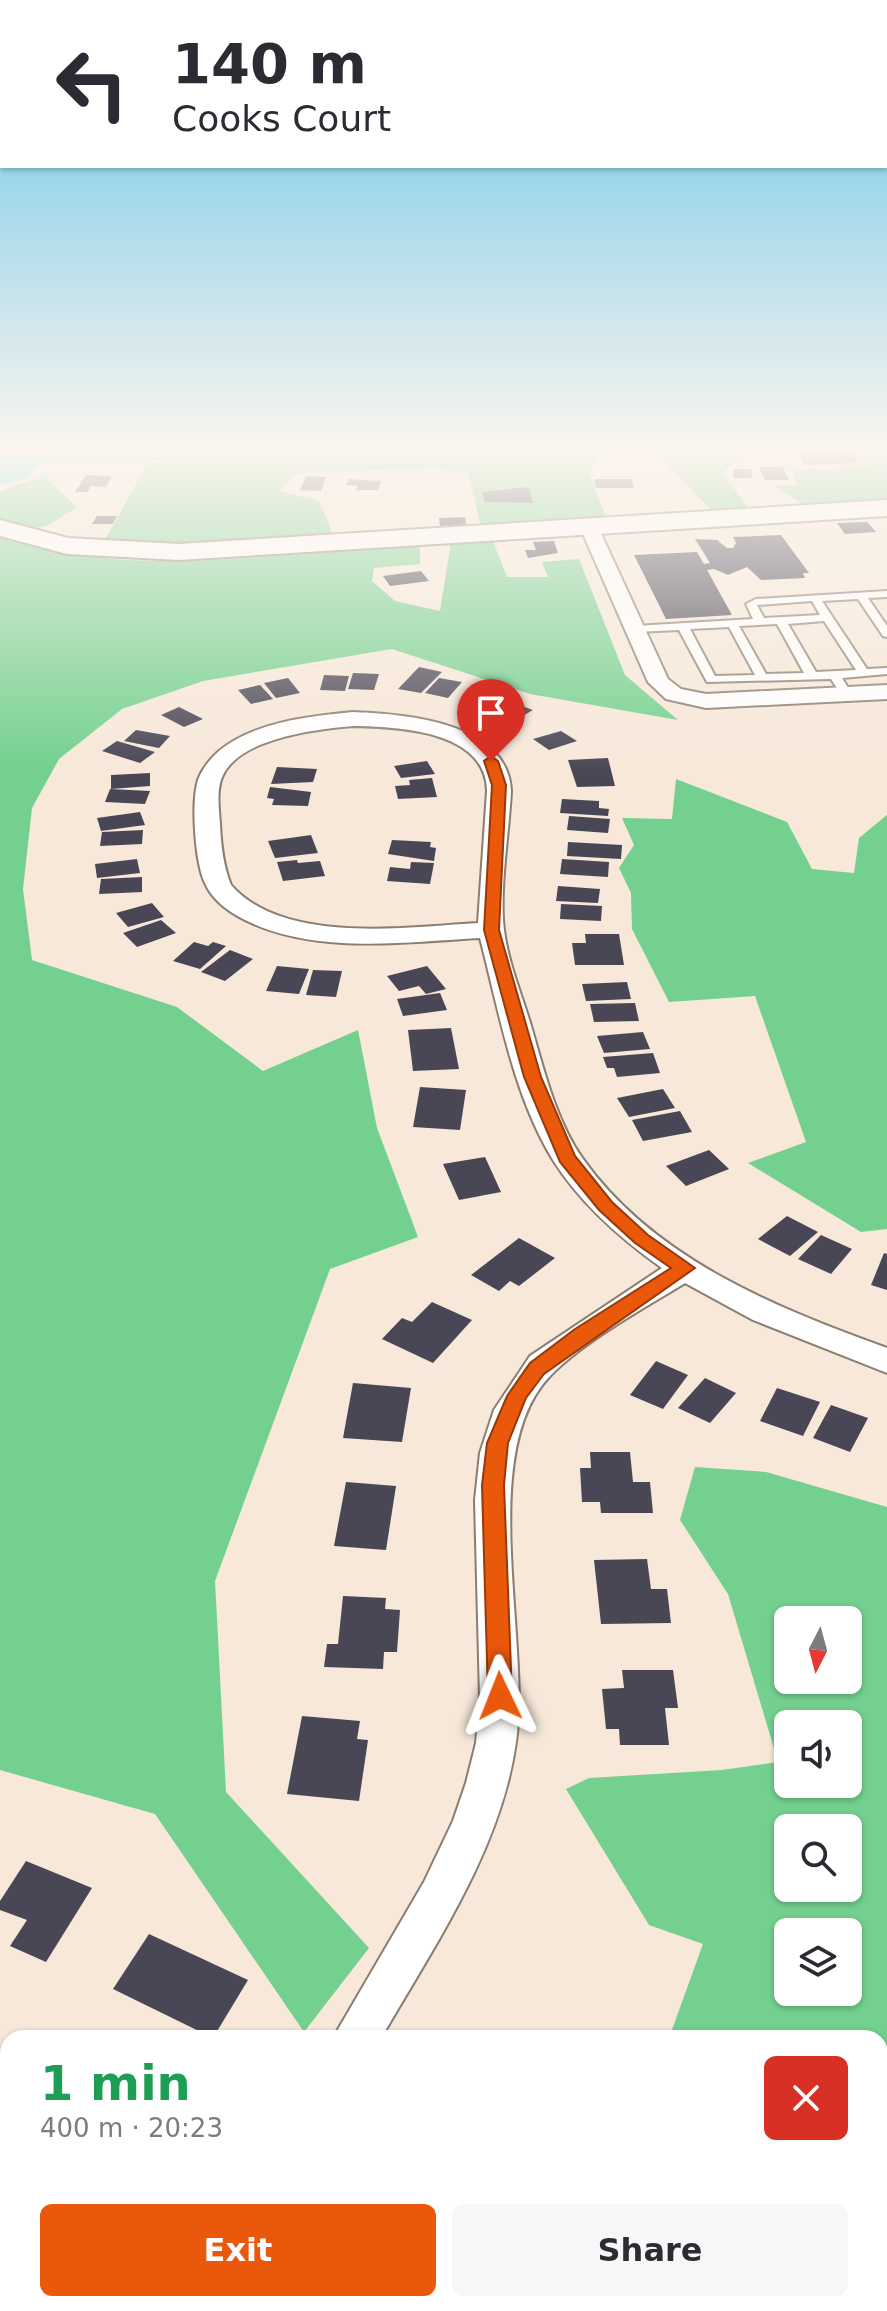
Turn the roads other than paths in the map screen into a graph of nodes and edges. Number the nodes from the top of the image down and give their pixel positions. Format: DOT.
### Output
graph roads {
  1 [pos="602,556"];
  2 [pos="887,594"];
  3 [pos="861,596"];
  4 [pos="815,598"];
  5 [pos="827,618"];
  6 [pos="781,621"];
  7 [pos="760,622"];
  8 [pos="732,623"];
  9 [pos="683,626"];
  10 [pos="635,629"];
  11 [pos="887,634"];
  12 [pos="887,671"];
  13 [pos="863,672"];
  14 [pos="834,675"];
  15 [pos="812,676"];
  16 [pos="762,678"];
  17 [pos="887,692"];
  18 [pos="846,694"];
  19 [pos="491,930"];
  20 [pos="685,1268"];
  21 [pos="887,1361"];
  22 [pos="361,2030"];
  1 -- 10 [label="street"];
  2 -- 3 [label="lane"];
  3 -- 4 [label="lane"];
  3 -- 11 [label="lane"];
  4 -- 5 [label="lane"];
  4 -- 7 [label="lane"];
  5 -- 6 [label="lane"];
  5 -- 13 [label="lane"];
  6 -- 7 [label="lane"];
  6 -- 15 [label="lane"];
  7 -- 8 [label="lane"];
  8 -- 9 [label="lane"];
  8 -- 16 [label="lane"];
  9 -- 10 [label="lane"];
  9 -- 16 [label="lane"];
  10 -- 18 [label="street"];
  12 -- 13 [label="lane"];
  13 -- 14 [label="lane"];
  14 -- 15 [label="lane"];
  14 -- 18 [label="lane"];
  15 -- 16 [label="lane"];
  17 -- 18 [label="street"];
  19 -- 19 [label="street"];
  19 -- 20 [label="street"];
  20 -- 21 [label="street"];
  20 -- 22 [label="street"];
}
